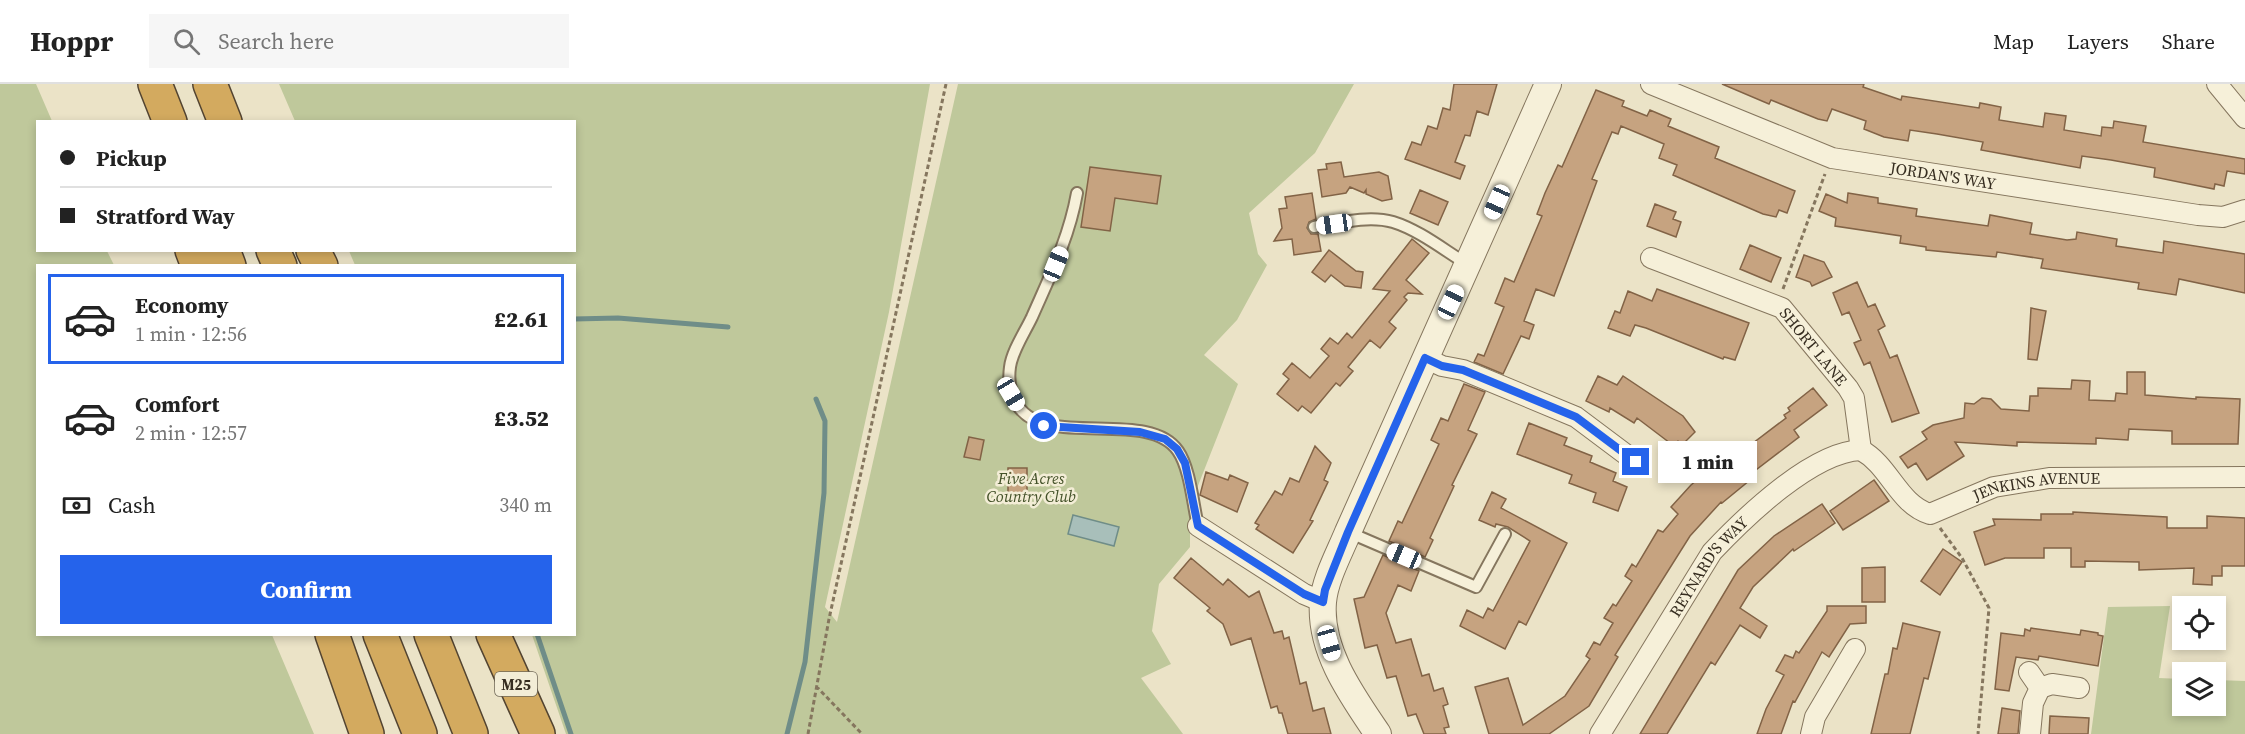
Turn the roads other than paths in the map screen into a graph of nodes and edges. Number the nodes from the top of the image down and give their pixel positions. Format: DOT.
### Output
graph roads {
  1 [pos="141,84"];
  2 [pos="155,84"];
  3 [pos="1548,84"];
  4 [pos="1651,84"];
  5 [pos="2217,84"];
  6 [pos="2245,118"];
  7 [pos="144,120"];
  8 [pos="169,120"];
  9 [pos="1077,194"];
  10 [pos="2245,210"];
  11 [pos="1314,227"];
  12 [pos="1651,258"];
  13 [pos="1469,265"];
  14 [pos="1425,358"];
  15 [pos="1861,450"];
  16 [pos="1636,462"];
  17 [pos="2245,477"];
  18 [pos="1198,526"];
  19 [pos="1348,532"];
  20 [pos="1505,534"];
  21 [pos="1323,602"];
  22 [pos="334,636"];
  23 [pos="381,636"];
  24 [pos="432,636"];
  25 [pos="494,636"];
  26 [pos="1855,649"];
  27 [pos="2079,688"];
  28 [pos="367,734"];
  29 [pos="420,734"];
  30 [pos="471,734"];
  31 [pos="538,734"];
  32 [pos="1378,734"];
  33 [pos="1600,734"];
  34 [pos="1811,734"];
  35 [pos="2030,734"];
  1 -- 7 [label="highway"];
  2 -- 8 [label="highway"];
  3 -- 13 [label="street"];
  4 -- 10 [label="street, JORDAN'S WAY"];
  5 -- 6 [label="street"];
  9 -- 18 [label="lane"];
  11 -- 13 [label="lane"];
  12 -- 15 [label="street, SHORT LANE"];
  13 -- 14 [label="street"];
  14 -- 16 [label="street"];
  14 -- 19 [label="street"];
  15 -- 17 [label="street, JENKINS AVENUE"];
  15 -- 33 [label="street, REYNARD'S WAY"];
  18 -- 21 [label="street"];
  19 -- 20 [label="lane"];
  19 -- 21 [label="street"];
  21 -- 32 [label="street"];
  22 -- 28 [label="highway"];
  23 -- 29 [label="highway"];
  24 -- 30 [label="highway"];
  25 -- 31 [label="highway, M25"];
  26 -- 34 [label="street"];
  27 -- 35 [label="street"];
}
